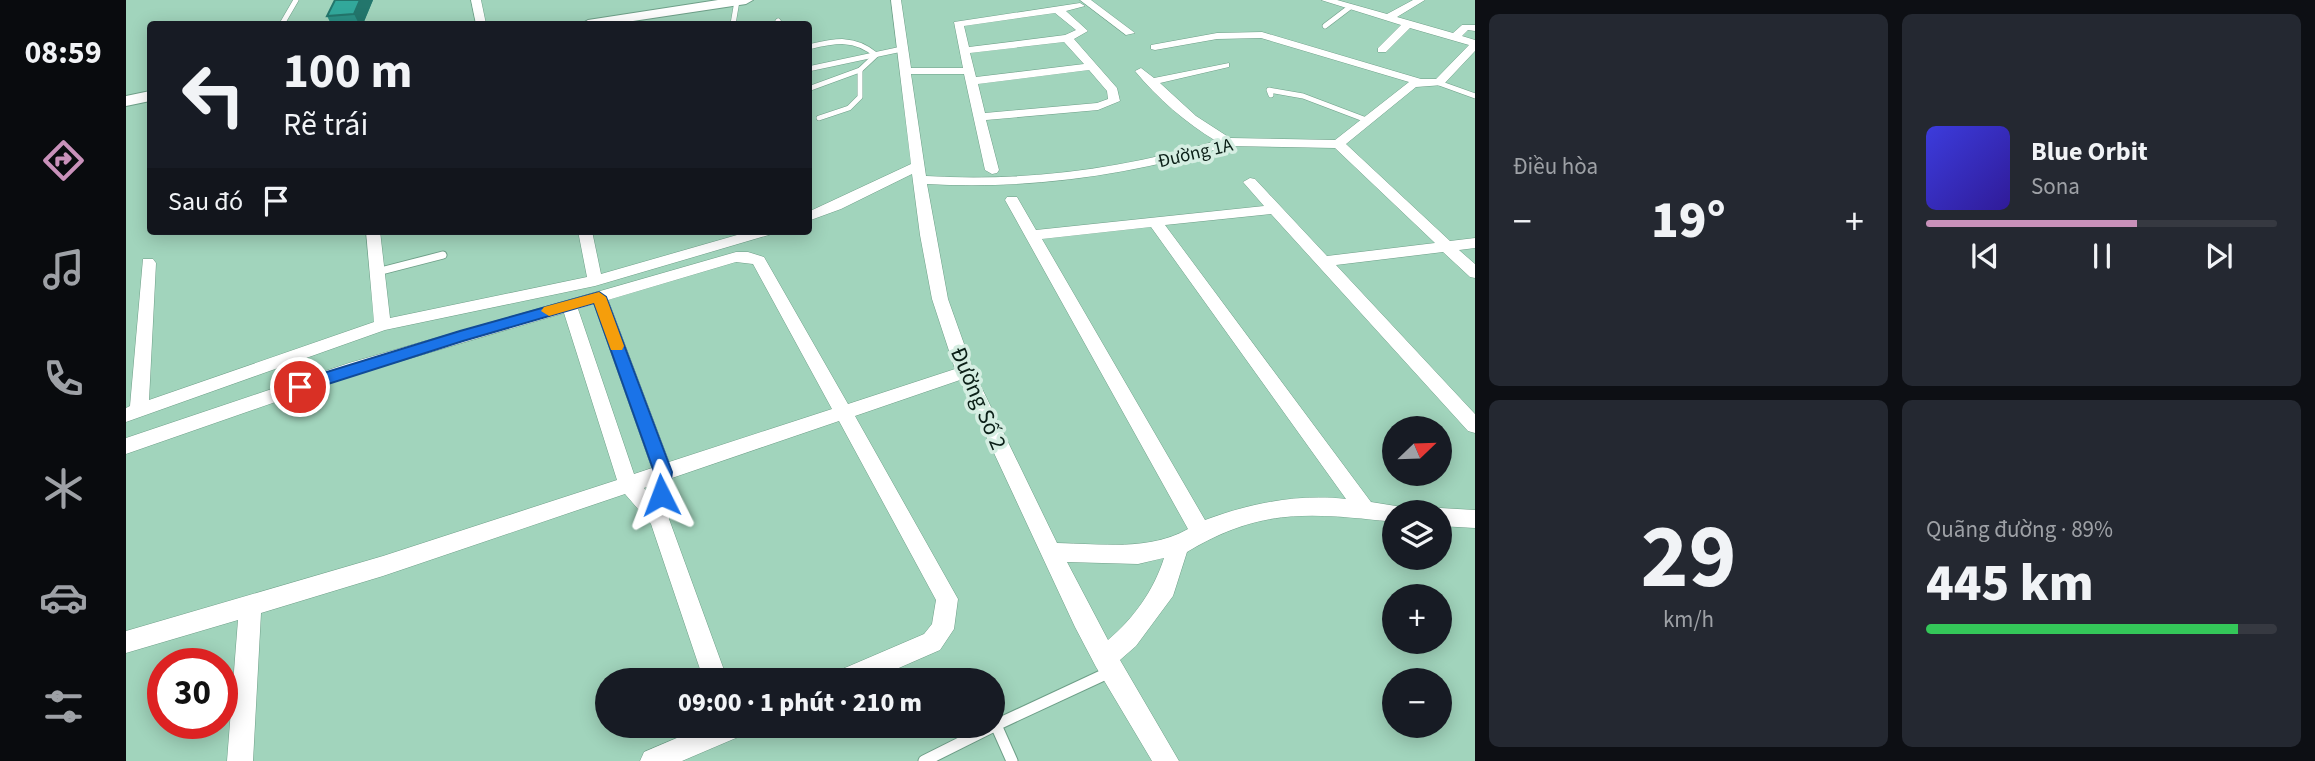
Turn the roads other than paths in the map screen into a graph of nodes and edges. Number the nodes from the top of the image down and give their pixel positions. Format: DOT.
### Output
graph roads {
  1 [pos="296,0"];
  2 [pos="476,0"];
  3 [pos="896,0"];
  4 [pos="1420,0"];
  5 [pos="742,1"];
  6 [pos="1333,1"];
  7 [pos="1082,3"];
  8 [pos="689,4"];
  9 [pos="1350,7"];
  10 [pos="1057,9"];
  11 [pos="1388,18"];
  12 [pos="284,21"];
  13 [pos="480,21"];
  14 [pos="626,21"];
  15 [pos="734,21"];
  16 [pos="1408,24"];
  17 [pos="1325,26"];
  18 [pos="1475,28"];
  19 [pos="1130,33"];
  20 [pos="1455,37"];
  21 [pos="1067,38"];
  22 [pos="1475,44"];
  23 [pos="812,46"];
  24 [pos="1155,47"];
  25 [pos="1382,50"];
  26 [pos="876,55"];
  27 [pos="904,60"];
  28 [pos="1225,65"];
  29 [pos="967,66"];
  30 [pos="1092,66"];
  31 [pos="812,68"];
  32 [pos="860,70"];
  33 [pos="1141,71"];
  34 [pos="1152,82"];
  35 [pos="1420,82"];
  36 [pos="1439,83"];
  37 [pos="812,88"];
  38 [pos="1271,94"];
  39 [pos="1475,96"];
  40 [pos="147,97"];
  41 [pos="126,101"];
  42 [pos="979,117"];
  43 [pos="819,118"];
  44 [pos="1369,121"];
  45 [pos="1227,142"];
  46 [pos="1338,144"];
  47 [pos="992,170"];
  48 [pos="919,173"];
  49 [pos="1250,182"];
  50 [pos="1012,201"];
  51 [pos="1275,209"];
  52 [pos="812,216"];
  53 [pos="1155,222"];
  54 [pos="373,235"];
  55 [pos="586,235"];
  56 [pos="742,235"];
  57 [pos="1034,235"];
  58 [pos="1475,243"];
  59 [pos="1445,246"];
  60 [pos="443,255"];
  61 [pos="1323,262"];
  62 [pos="148,263"];
  63 [pos="377,271"];
  64 [pos="1475,273"];
  65 [pos="597,289"];
  66 [pos="569,305"];
  67 [pos="383,325"];
  68 [pos="965,372"];
  69 [pos="130,412"];
  70 [pos="841,413"];
  71 [pos="1475,426"];
  72 [pos="126,446"];
  73 [pos="663,472"];
  74 [pos="628,484"];
  75 [pos="1365,510"];
  76 [pos="1382,512"];
  77 [pos="1452,518"];
  78 [pos="659,519"];
  79 [pos="1475,519"];
  80 [pos="1201,532"];
  81 [pos="1178,547"];
  82 [pos="1050,552"];
  83 [pos="250,605"];
  84 [pos="126,642"];
  85 [pos="1108,665"];
  86 [pos="711,668"];
  87 [pos="871,668"];
  88 [pos="1005,720"];
  89 [pos="706,738"];
  90 [pos="970,738"];
  91 [pos="1002,738"];
  92 [pos="240,761"];
  93 [pos="653,761"];
  94 [pos="924,761"];
  95 [pos="1012,761"];
  96 [pos="1166,761"];
  1 -- 12 [label="lane"];
  2 -- 13 [label="street"];
  3 -- 27 [label="street, Đường Số 2"];
  4 -- 11 [label="street"];
  5 -- 8 [label="main road"];
  5 -- 15 [label="lane"];
  6 -- 9 [label="street"];
  7 -- 10 [label="street"];
  7 -- 19 [label="street"];
  8 -- 14 [label="main road"];
  9 -- 11 [label="street"];
  9 -- 17 [label="lane"];
  10 -- 21 [label="street"];
  10 -- 29 [label="street"];
  11 -- 16 [label="street"];
  16 -- 20 [label="street"];
  16 -- 25 [label="street"];
  18 -- 20 [label="street"];
  20 -- 22 [label="street"];
  21 -- 29 [label="street"];
  21 -- 30 [label="street"];
  22 -- 36 [label="street"];
  23 -- 26 [label="lane"];
  24 -- 35 [label="street"];
  26 -- 27 [label="lane"];
  26 -- 31 [label="lane"];
  26 -- 32 [label="lane"];
  27 -- 29 [label="street"];
  27 -- 48 [label="street, Đường Số 2"];
  28 -- 34 [label="street"];
  29 -- 30 [label="street"];
  29 -- 42 [label="street"];
  30 -- 42 [label="street"];
  32 -- 37 [label="lane"];
  32 -- 43 [label="lane"];
  33 -- 34 [label="street"];
  34 -- 45 [label="street"];
  35 -- 36 [label="street"];
  35 -- 44 [label="street"];
  36 -- 39 [label="lane"];
  38 -- 44 [label="lane"];
  40 -- 41 [label="main road"];
  42 -- 47 [label="street"];
  44 -- 46 [label="street"];
  45 -- 46 [label="street, Đường 1A"];
  45 -- 48 [label="street, Đường 1A"];
  46 -- 59 [label="street"];
  48 -- 52 [label="street"];
  48 -- 68 [label="street, Đường Số 2"];
  49 -- 51 [label="street"];
  50 -- 57 [label="street"];
  51 -- 53 [label="street"];
  51 -- 61 [label="street"];
  53 -- 57 [label="street"];
  53 -- 75 [label="street"];
  54 -- 63 [label="street"];
  55 -- 65 [label="street"];
  56 -- 65 [label="street"];
  57 -- 80 [label="street"];
  58 -- 59 [label="street"];
  59 -- 61 [label="street"];
  59 -- 64 [label="street"];
  60 -- 63 [label="lane"];
  61 -- 71 [label="street"];
  62 -- 69 [label="street"];
  63 -- 67 [label="street"];
  65 -- 66 [label="street"];
  65 -- 67 [label="street"];
  65 -- 70 [label="street"];
  65 -- 73 [label="street"];
  66 -- 72 [label="street"];
  66 -- 74 [label="street"];
  67 -- 69 [label="street"];
  68 -- 70 [label="street"];
  68 -- 82 [label="street, Đường Số 2"];
  70 -- 73 [label="street"];
  70 -- 87 [label="street"];
  73 -- 74 [label="street"];
  73 -- 78 [label="street"];
  74 -- 78 [label="street"];
  74 -- 83 [label="street"];
  75 -- 76 [label="street"];
  75 -- 80 [label="street"];
  77 -- 79 [label="street"];
  78 -- 86 [label="street"];
  80 -- 81 [label="street"];
  81 -- 82 [label="street"];
  81 -- 85 [label="street"];
  82 -- 85 [label="street, Đường Số 2"];
  83 -- 84 [label="street"];
  83 -- 92 [label="street"];
  85 -- 88 [label="lane"];
  85 -- 96 [label="street, Đường Số 2"];
  89 -- 93 [label="street"];
  90 -- 94 [label="lane"];
  91 -- 95 [label="lane"];
}
